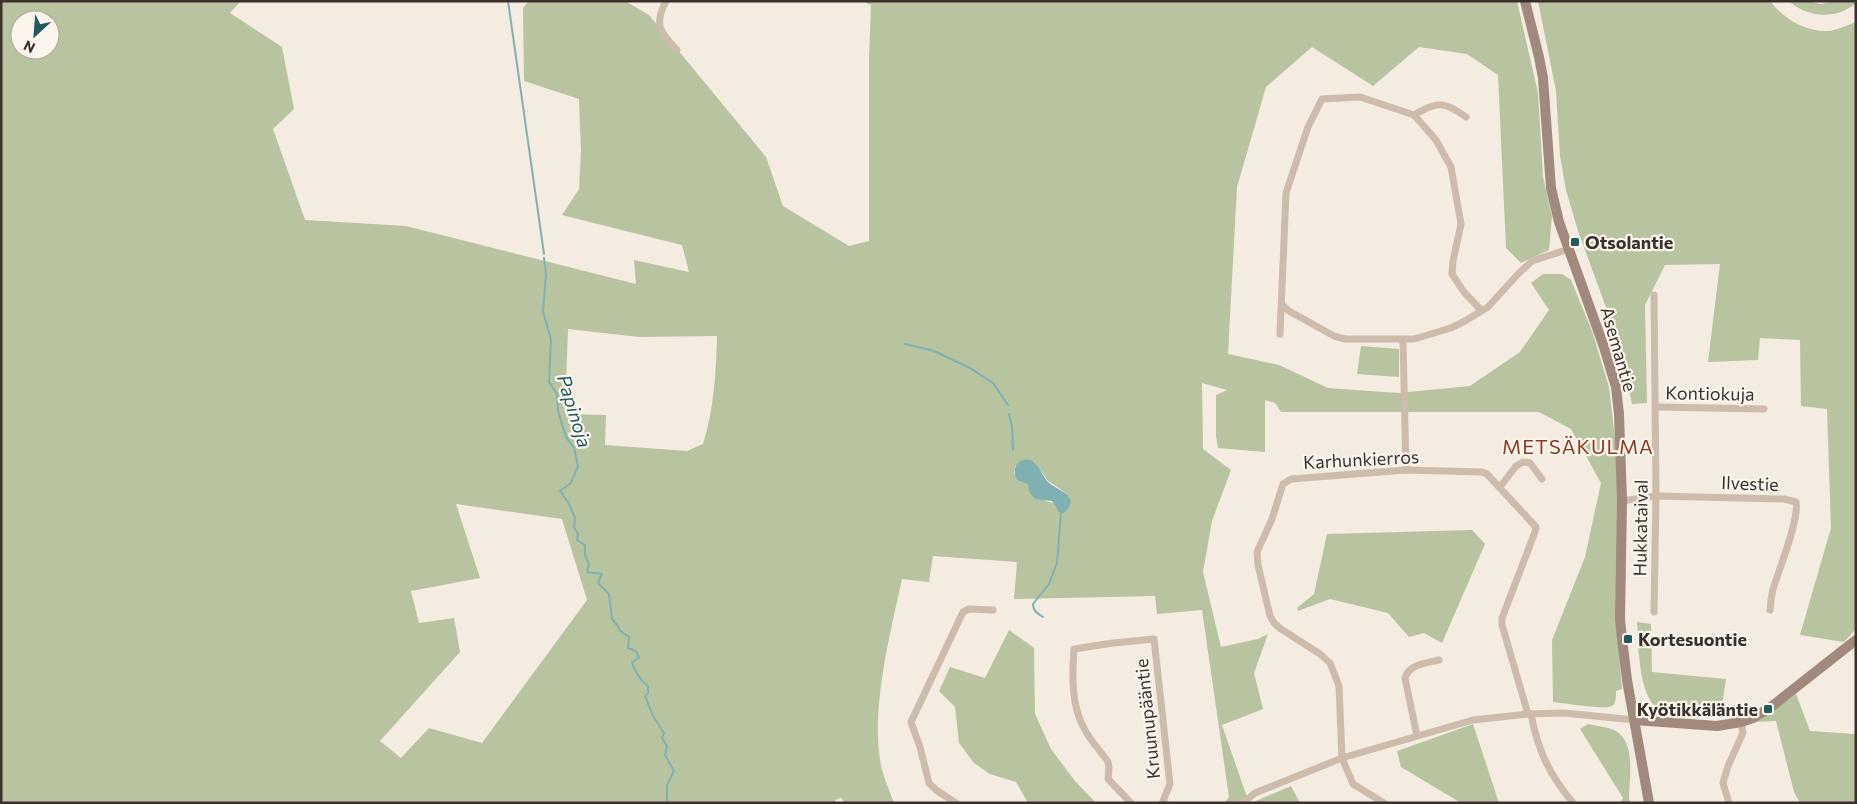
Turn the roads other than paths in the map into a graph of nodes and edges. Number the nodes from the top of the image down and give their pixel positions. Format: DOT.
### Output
graph roads {
  1 [pos="666,1"];
  2 [pos="1525,1"];
  3 [pos="677,50"];
  4 [pos="1414,115"];
  5 [pos="1466,117"];
  6 [pos="1569,249"];
  7 [pos="1654,295"];
  8 [pos="1282,305"];
  9 [pos="1481,310"];
  10 [pos="1280,334"];
  11 [pos="1403,340"];
  12 [pos="1656,407"];
  13 [pos="1764,409"];
  14 [pos="1406,470"];
  15 [pos="1542,479"];
  16 [pos="1500,487"];
  17 [pos="1656,496"];
  18 [pos="1622,501"];
  19 [pos="993,610"];
  20 [pos="1770,610"];
  21 [pos="1654,612"];
  22 [pos="1856,640"];
  23 [pos="1439,660"];
  24 [pos="1530,714"];
  25 [pos="1635,720"];
  26 [pos="1741,722"];
  27 [pos="1417,736"];
  28 [pos="1342,758"];
  29 [pos="1163,802"];
  30 [pos="956,803"];
  31 [pos="1131,803"];
  32 [pos="1243,803"];
  33 [pos="1384,803"];
  34 [pos="1574,803"];
  35 [pos="1649,803"];
  36 [pos="1729,803"];
  1 -- 3 [label="street"];
  2 -- 6 [label="main road, Asemantie"];
  4 -- 5 [label="street"];
  4 -- 8 [label="street"];
  4 -- 9 [label="street"];
  6 -- 9 [label="street"];
  6 -- 18 [label="main road, Asemantie"];
  7 -- 12 [label="street, Hukkataival"];
  8 -- 10 [label="street"];
  8 -- 11 [label="street"];
  9 -- 11 [label="street"];
  11 -- 14 [label="street"];
  12 -- 13 [label="street, Kontiokuja"];
  12 -- 17 [label="street, Hukkataival"];
  14 -- 16 [label="street, Karhunkierros"];
  14 -- 28 [label="street, Karhunkierros"];
  15 -- 16 [label="street"];
  16 -- 24 [label="street, Karhunkierros"];
  17 -- 18 [label="street, Ilvestie"];
  17 -- 20 [label="street, Ilvestie"];
  17 -- 21 [label="street, Hukkataival"];
  18 -- 25 [label="main road, Asemantie"];
  19 -- 30 [label="street"];
  22 -- 26 [label="main road"];
  23 -- 27 [label="street"];
  24 -- 25 [label="street"];
  24 -- 27 [label="street"];
  24 -- 34 [label="street"];
  25 -- 26 [label="main road"];
  25 -- 35 [label="main road, Asemantie"];
  26 -- 36 [label="street"];
  27 -- 28 [label="street"];
  28 -- 32 [label="street"];
  28 -- 33 [label="street"];
  29 -- 31 [label="street, Kruunupääntie"];
}
